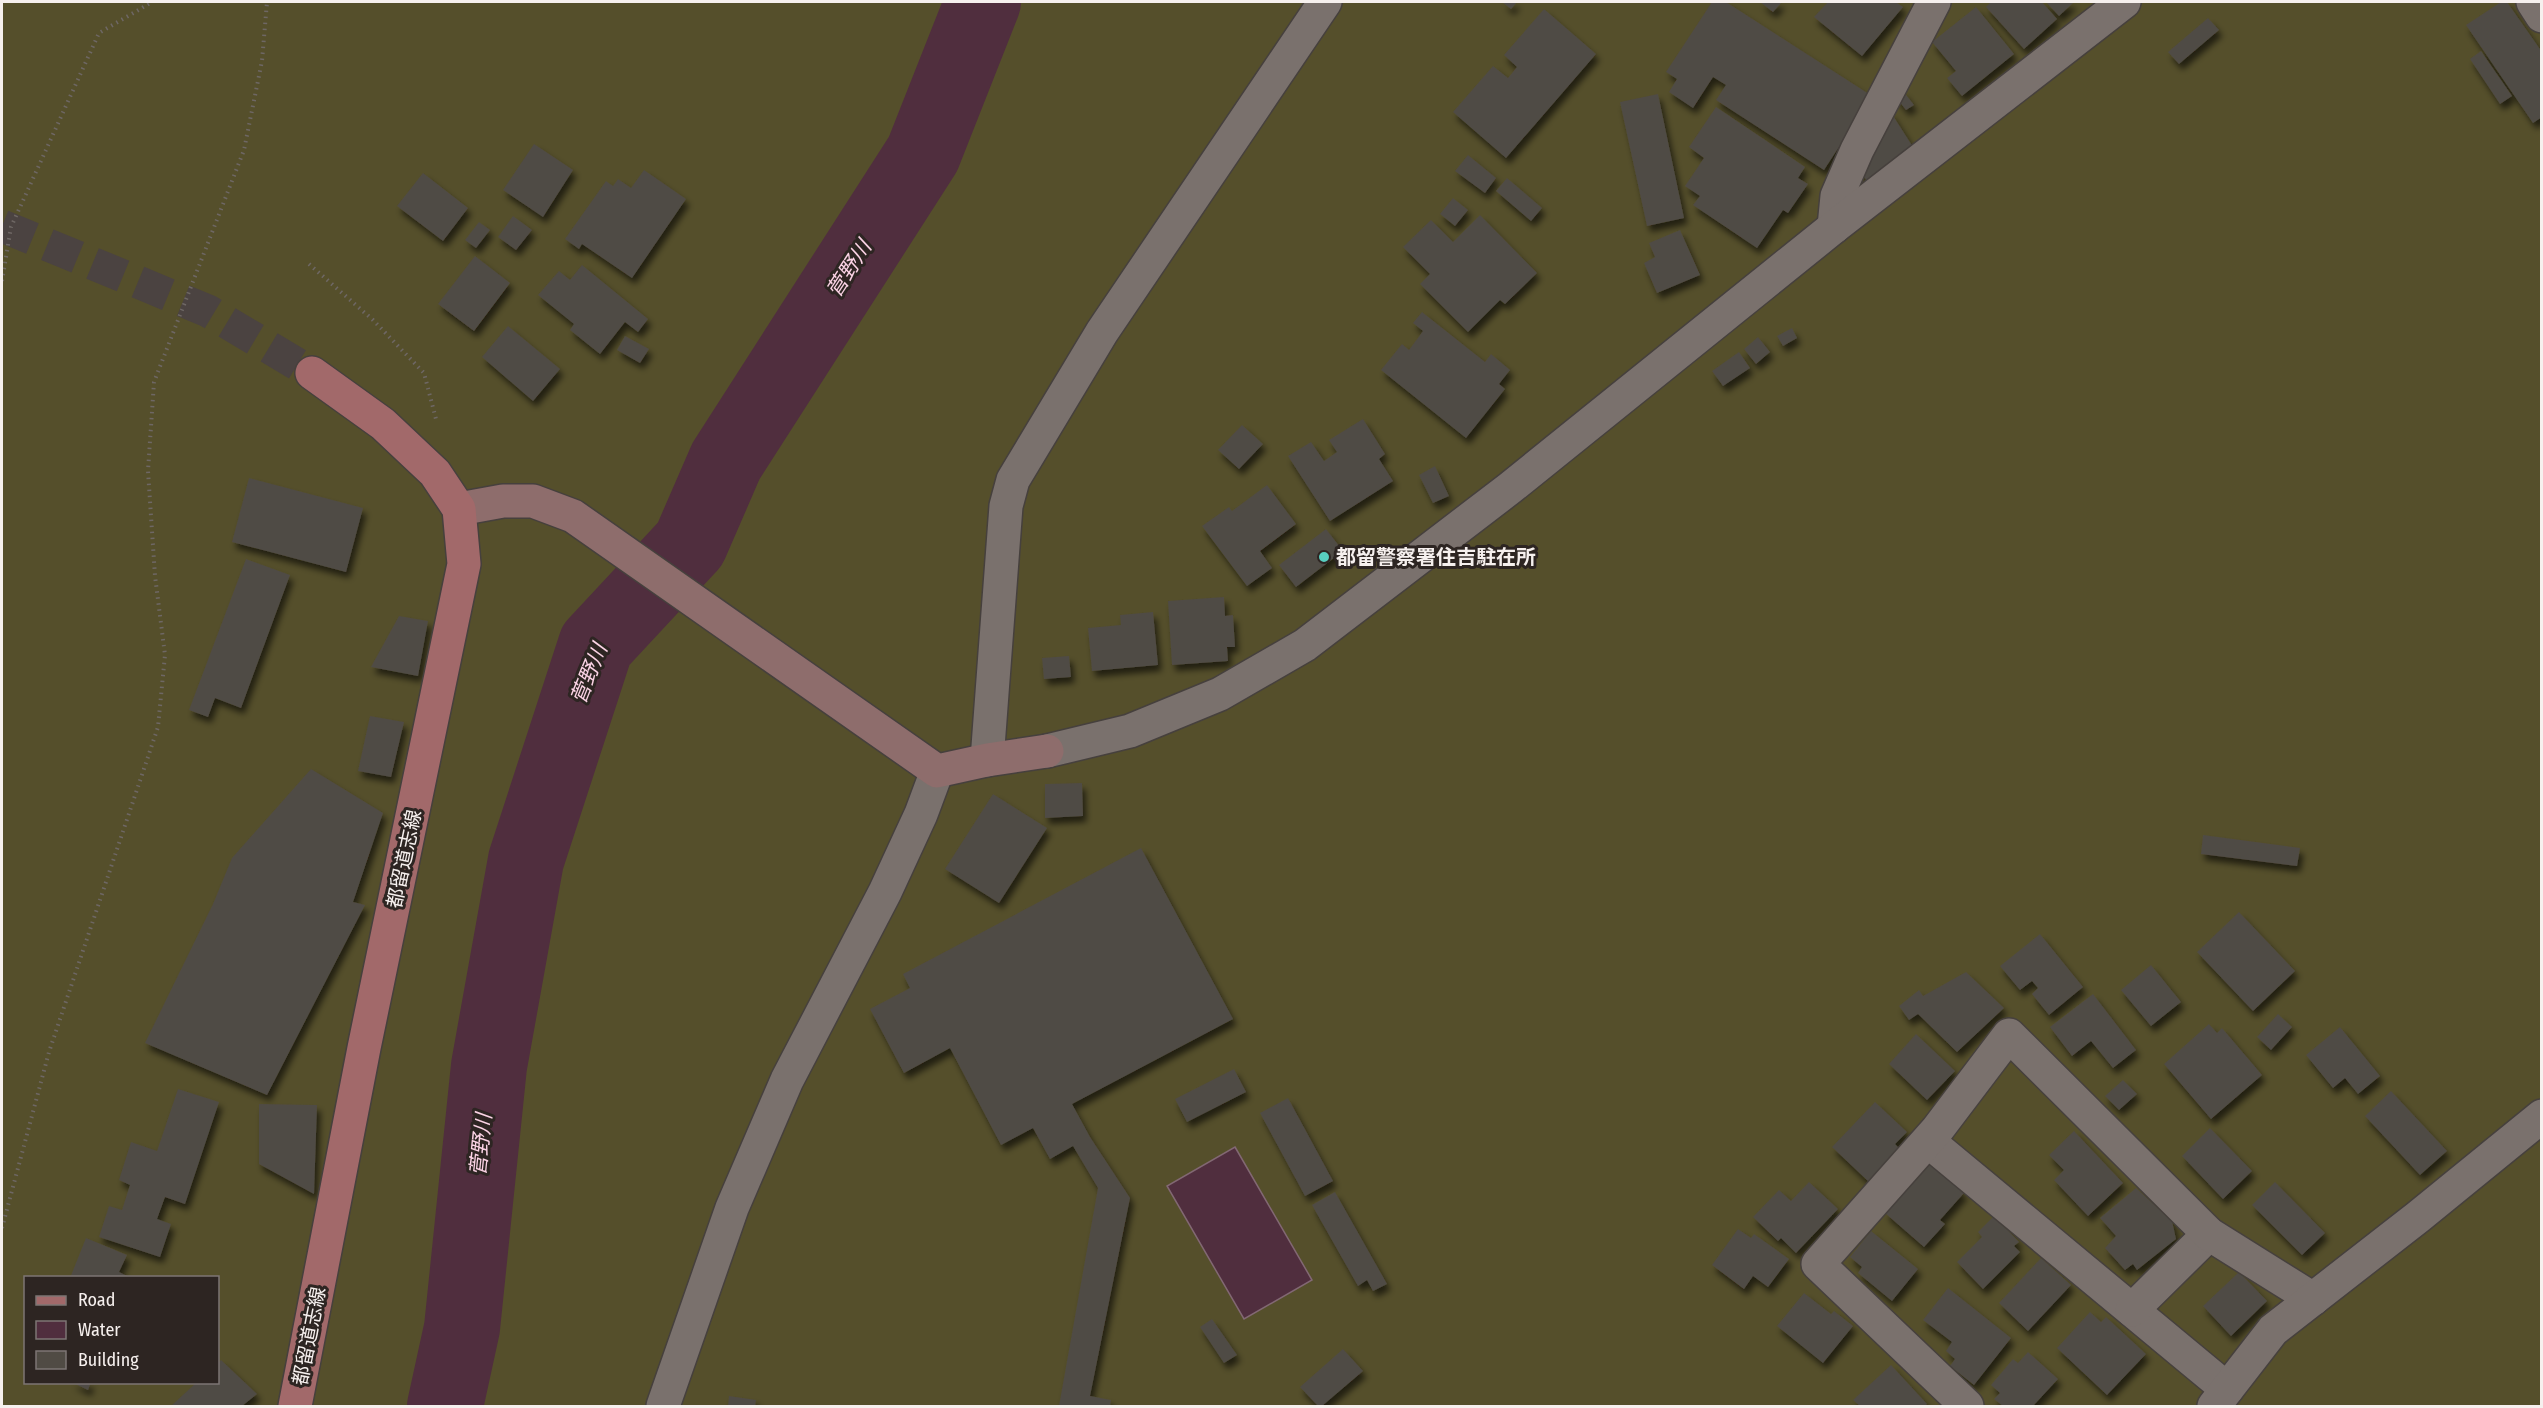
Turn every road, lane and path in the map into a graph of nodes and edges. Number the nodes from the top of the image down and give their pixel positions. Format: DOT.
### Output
graph roads {
  1 [pos="152,2"];
  2 [pos="267,2"];
  3 [pos="1325,2"];
  4 [pos="1934,2"];
  5 [pos="2124,2"];
  6 [pos="2533,2"];
  7 [pos="2541,16"];
  8 [pos="1834,227"];
  9 [pos="309,264"];
  10 [pos="2,281"];
  11 [pos="312,373"];
  12 [pos="439,429"];
  13 [pos="459,509"];
  14 [pos="987,760"];
  15 [pos="937,771"];
  16 [pos="2541,1116"];
  17 [pos="1928,1141"];
  18 [pos="2,1228"];
  19 [pos="2209,1234"];
  20 [pos="2313,1299"];
  21 [pos="2132,1310"];
  22 [pos="2221,1398"];
  23 [pos="295,1407"];
  24 [pos="663,1407"];
  25 [pos="1967,1407"];
  1 -- 10 [label="path"];
  2 -- 18 [label="path"];
  3 -- 14 [label="street"];
  4 -- 8 [label="street"];
  5 -- 8 [label="street"];
  6 -- 7 [label="street"];
  8 -- 14 [label="street"];
  9 -- 12 [label="path"];
  11 -- 13 [label="main road, 都留道志線"];
  13 -- 15 [label="street"];
  13 -- 23 [label="main road, 都留道志線"];
  14 -- 15 [label="street"];
  15 -- 24 [label="street"];
  16 -- 20 [label="street"];
  17 -- 19 [label="street"];
  17 -- 21 [label="street"];
  17 -- 25 [label="street"];
  19 -- 20 [label="street"];
  19 -- 21 [label="street"];
  20 -- 22 [label="street"];
  21 -- 22 [label="street"];
}
